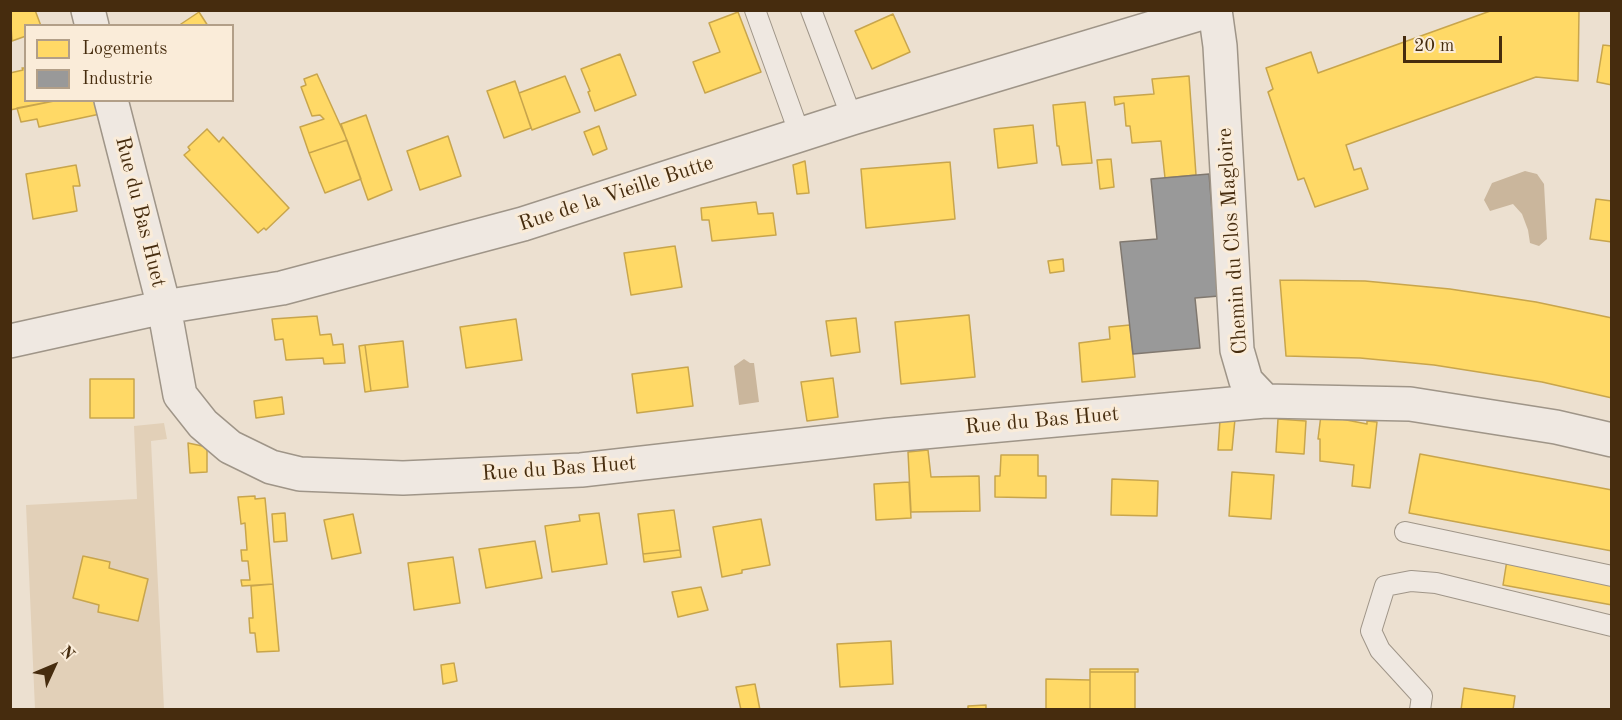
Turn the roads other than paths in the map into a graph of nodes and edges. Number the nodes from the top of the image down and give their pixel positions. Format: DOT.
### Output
graph roads {
  1 [pos="754,10"];
  2 [pos="811,10"];
  3 [pos="1213,10"];
  4 [pos="112,102"];
  5 [pos="852,118"];
  6 [pos="800,135"];
  7 [pos="164,307"];
  8 [pos="10,341"];
  9 [pos="1265,401"];
  10 [pos="1611,440"];
  11 [pos="1405,532"];
  12 [pos="1611,576"];
  13 [pos="1611,626"];
  14 [pos="1420,710"];
  1 -- 6 [label="lane"];
  2 -- 5 [label="lane"];
  3 -- 5 [label="street, Rue de la Vieille Butte"];
  3 -- 9 [label="street, Chemin du Clos Magloire"];
  4 -- 7 [label="street, Rue du Bas Huet"];
  5 -- 6 [label="street, Rue de la Vieille Butte"];
  6 -- 7 [label="street, Rue de la Vieille Butte"];
  7 -- 8 [label="street, Rue de la Vieille Butte"];
  7 -- 9 [label="street, Rue du Bas Huet"];
  9 -- 10 [label="street"];
  11 -- 12 [label="lane"];
  13 -- 14 [label="lane"];
}
